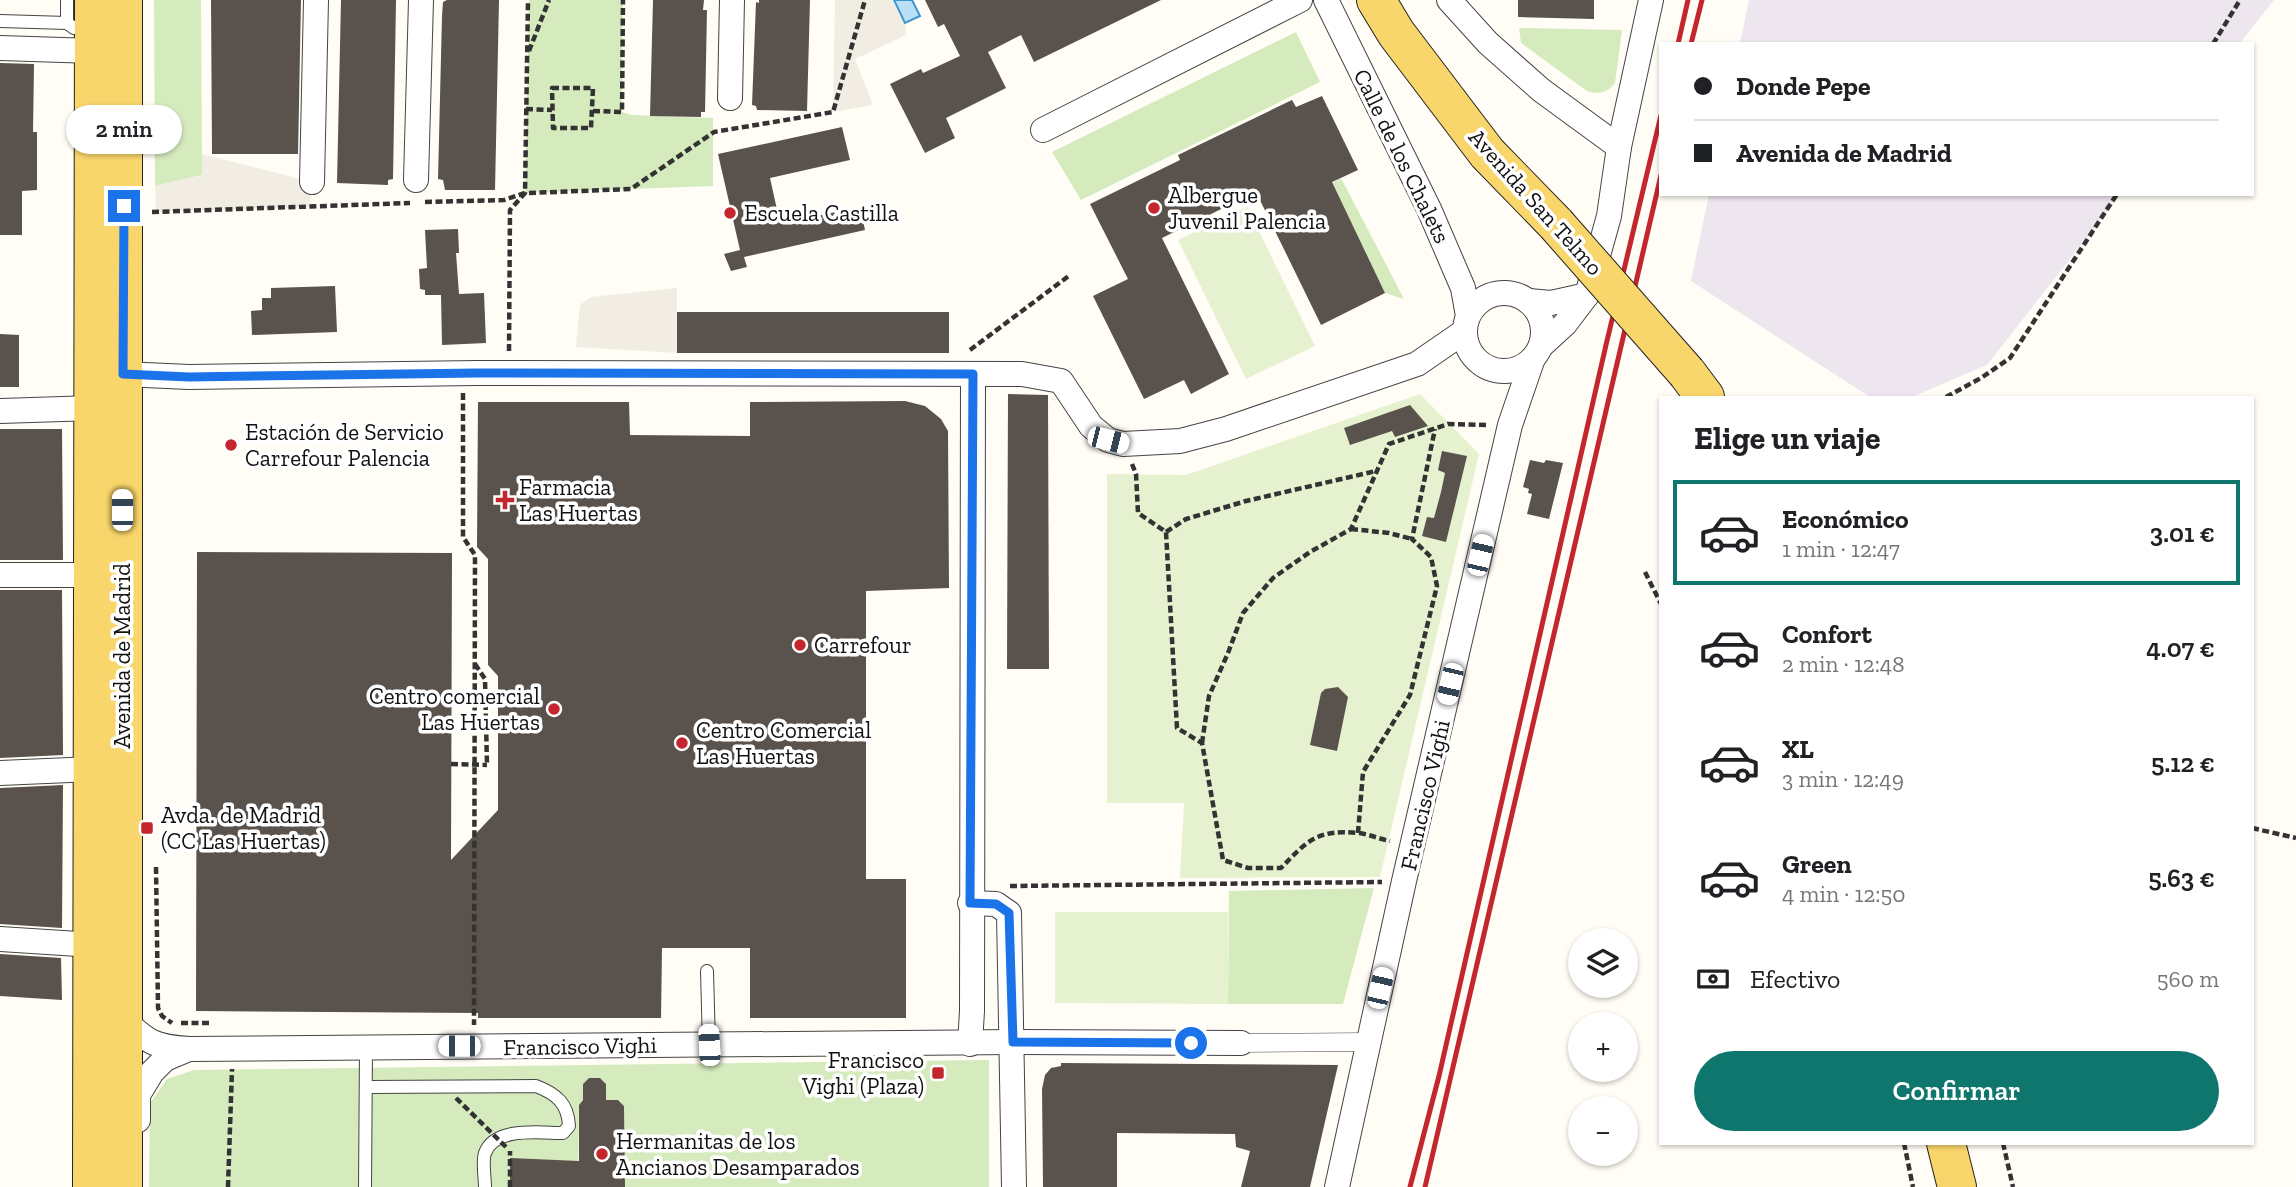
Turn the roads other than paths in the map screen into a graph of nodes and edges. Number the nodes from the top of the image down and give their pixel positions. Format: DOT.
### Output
graph roads {
  1 [pos="67,0"];
  2 [pos="123,0"];
  3 [pos="316,0"];
  4 [pos="421,0"];
  5 [pos="732,0"];
  6 [pos="1300,0"];
  7 [pos="1326,0"];
  8 [pos="1376,0"];
  9 [pos="1448,0"];
  10 [pos="1651,0"];
  11 [pos="0,21"];
  12 [pos="87,28"];
  13 [pos="0,48"];
  14 [pos="730,98"];
  15 [pos="1042,130"];
  16 [pos="1619,147"];
  17 [pos="416,180"];
  18 [pos="312,182"];
  19 [pos="1587,295"];
  20 [pos="1529,301"];
  21 [pos="1467,324"];
  22 [pos="1537,352"];
  23 [pos="1418,364"];
  24 [pos="1486,366"];
  25 [pos="123,374"];
  26 [pos="973,374"];
  27 [pos="1696,385"];
  28 [pos="94,408"];
  29 [pos="0,411"];
  30 [pos="1510,425"];
  31 [pos="0,575"];
  32 [pos="93,575"];
  33 [pos="93,769"];
  34 [pos="0,773"];
  35 [pos="971,895"];
  36 [pos="0,939"];
  37 [pos="93,945"];
  38 [pos="706,971"];
  39 [pos="122,1018"];
  40 [pos="1013,1042"];
  41 [pos="1368,1042"];
  42 [pos="1241,1043"];
  43 [pos="970,1044"];
  44 [pos="709,1045"];
  45 [pos="366,1047"];
  46 [pos="189,1049"];
  47 [pos="366,1087"];
  48 [pos="1946,1145"];
  49 [pos="92,1187"];
  50 [pos="123,1187"];
  51 [pos="130,1187"];
  52 [pos="365,1187"];
  53 [pos="485,1187"];
  54 [pos="1014,1187"];
  55 [pos="1337,1187"];
  56 [pos="1957,1187"];
  1 -- 12 [label="lane"];
  2 -- 25 [label="main road, Avenida de Madrid"];
  3 -- 18 [label="street"];
  4 -- 17 [label="street"];
  5 -- 14 [label="street"];
  6 -- 15 [label="street"];
  7 -- 21 [label="street, Calle de los Chalets"];
  8 -- 27 [label="main road, Avenida San Telmo, bridge"];
  9 -- 16 [label="street"];
  10 -- 16 [label="street"];
  11 -- 12 [label="lane"];
  12 -- 13 [label="street"];
  12 -- 28 [label="main road, Avenida de Madrid"];
  16 -- 19 [label="street"];
  19 -- 20 [label="street"];
  19 -- 22 [label="street"];
  20 -- 21 [label="street"];
  20 -- 22 [label="street"];
  21 -- 23 [label="street"];
  21 -- 24 [label="street"];
  22 -- 24 [label="street"];
  22 -- 30 [label="street, Francisco Vighi"];
  23 -- 24 [label="street"];
  23 -- 26 [label="street"];
  24 -- 30 [label="street, Francisco Vighi"];
  25 -- 26 [label="street"];
  25 -- 39 [label="main road, Avenida de Madrid"];
  26 -- 35 [label="street"];
  28 -- 29 [label="street"];
  28 -- 32 [label="main road, Avenida de Madrid"];
  30 -- 41 [label="street, Francisco Vighi"];
  31 -- 32 [label="street"];
  32 -- 33 [label="main road, Avenida de Madrid"];
  33 -- 34 [label="street"];
  33 -- 37 [label="main road, Avenida de Madrid"];
  35 -- 40 [label="street"];
  35 -- 43 [label="street"];
  36 -- 37 [label="street"];
  37 -- 49 [label="main road, Avenida de Madrid"];
  38 -- 44 [label="lane"];
  39 -- 46 [label="street, Francisco Vighi"];
  39 -- 50 [label="main road, Avenida de Madrid"];
  40 -- 42 [label="street, Francisco Vighi"];
  40 -- 43 [label="street, Francisco Vighi"];
  40 -- 54 [label="street"];
  41 -- 42 [label="street"];
  41 -- 55 [label="street, Francisco Vighi"];
  43 -- 44 [label="street, Francisco Vighi"];
  44 -- 45 [label="street, Francisco Vighi"];
  45 -- 46 [label="street, Francisco Vighi"];
  45 -- 47 [label="lane"];
  46 -- 51 [label="street, Francisco Vighi"];
  47 -- 52 [label="lane"];
  47 -- 53 [label="lane"];
  48 -- 56 [label="main road"];
}
